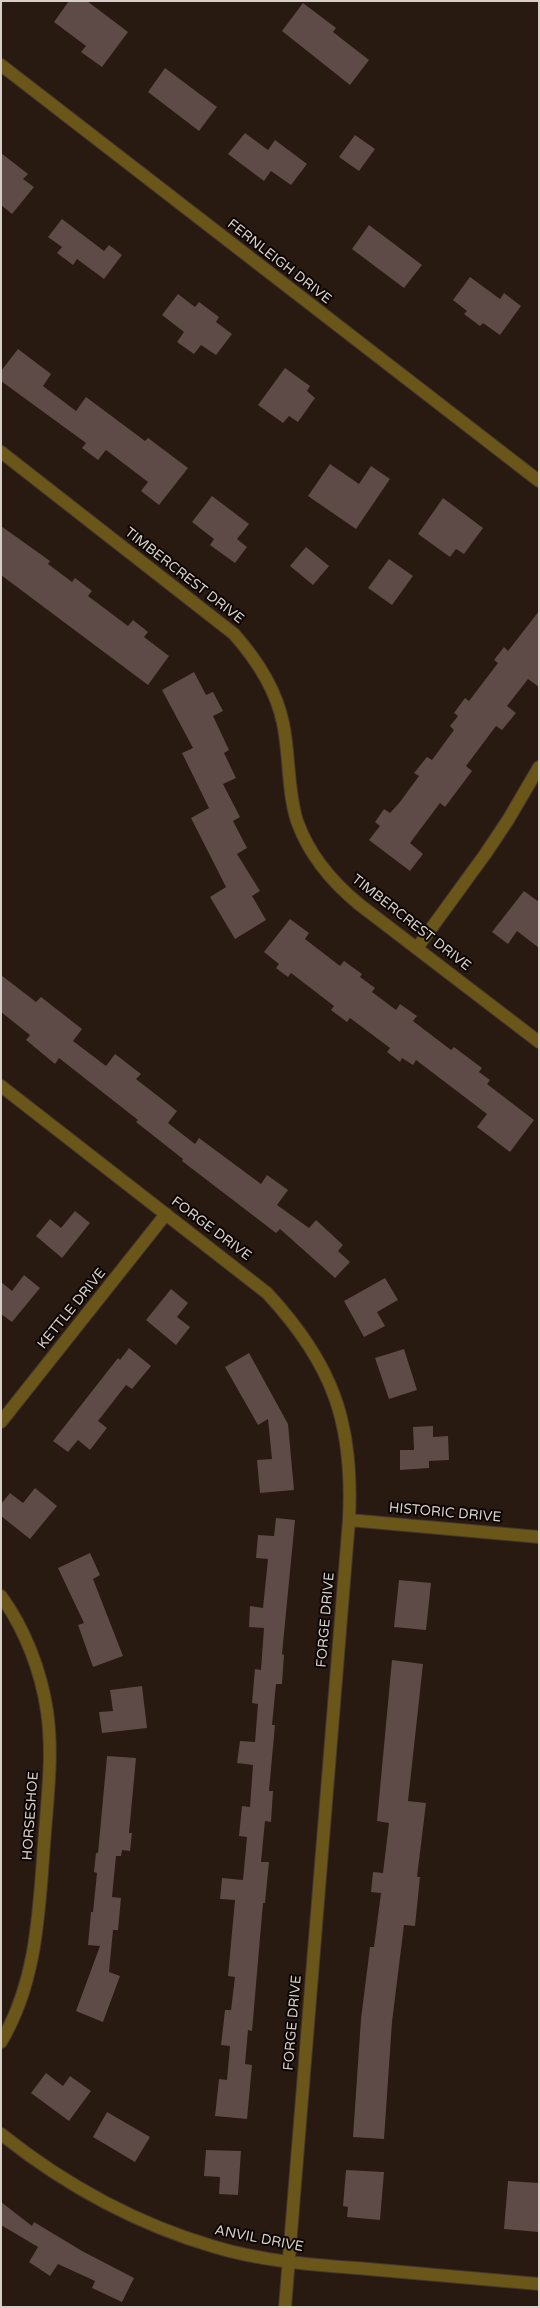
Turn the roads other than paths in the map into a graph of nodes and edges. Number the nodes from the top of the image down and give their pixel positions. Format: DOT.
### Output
graph roads {
  1 [pos="1,65"];
  2 [pos="1,452"];
  3 [pos="539,481"];
  4 [pos="539,767"];
  5 [pos="417,948"];
  6 [pos="539,1042"];
  7 [pos="1,1086"];
  8 [pos="166,1214"];
  9 [pos="1,1422"];
  10 [pos="349,1520"];
  11 [pos="539,1537"];
  12 [pos="1,1596"];
  13 [pos="1,2042"];
  14 [pos="1,2134"];
  15 [pos="289,2262"];
  16 [pos="539,2284"];
  17 [pos="285,2307"];
  1 -- 3 [label="street, FERNLEIGH DRIVE"];
  2 -- 5 [label="street, TIMBERCREST DRIVE"];
  4 -- 5 [label="street"];
  5 -- 6 [label="street, TIMBERCREST DRIVE"];
  7 -- 8 [label="street, FORGE DRIVE"];
  8 -- 9 [label="street, KETTLE DRIVE"];
  8 -- 10 [label="street, FORGE DRIVE"];
  10 -- 11 [label="street, HISTORIC DRIVE"];
  10 -- 15 [label="street, FORGE DRIVE"];
  12 -- 13 [label="street, HORSESHOE"];
  14 -- 15 [label="street, ANVIL DRIVE"];
  15 -- 16 [label="street, ANVIL DRIVE"];
  15 -- 17 [label="street, FORGE DRIVE"];
}
